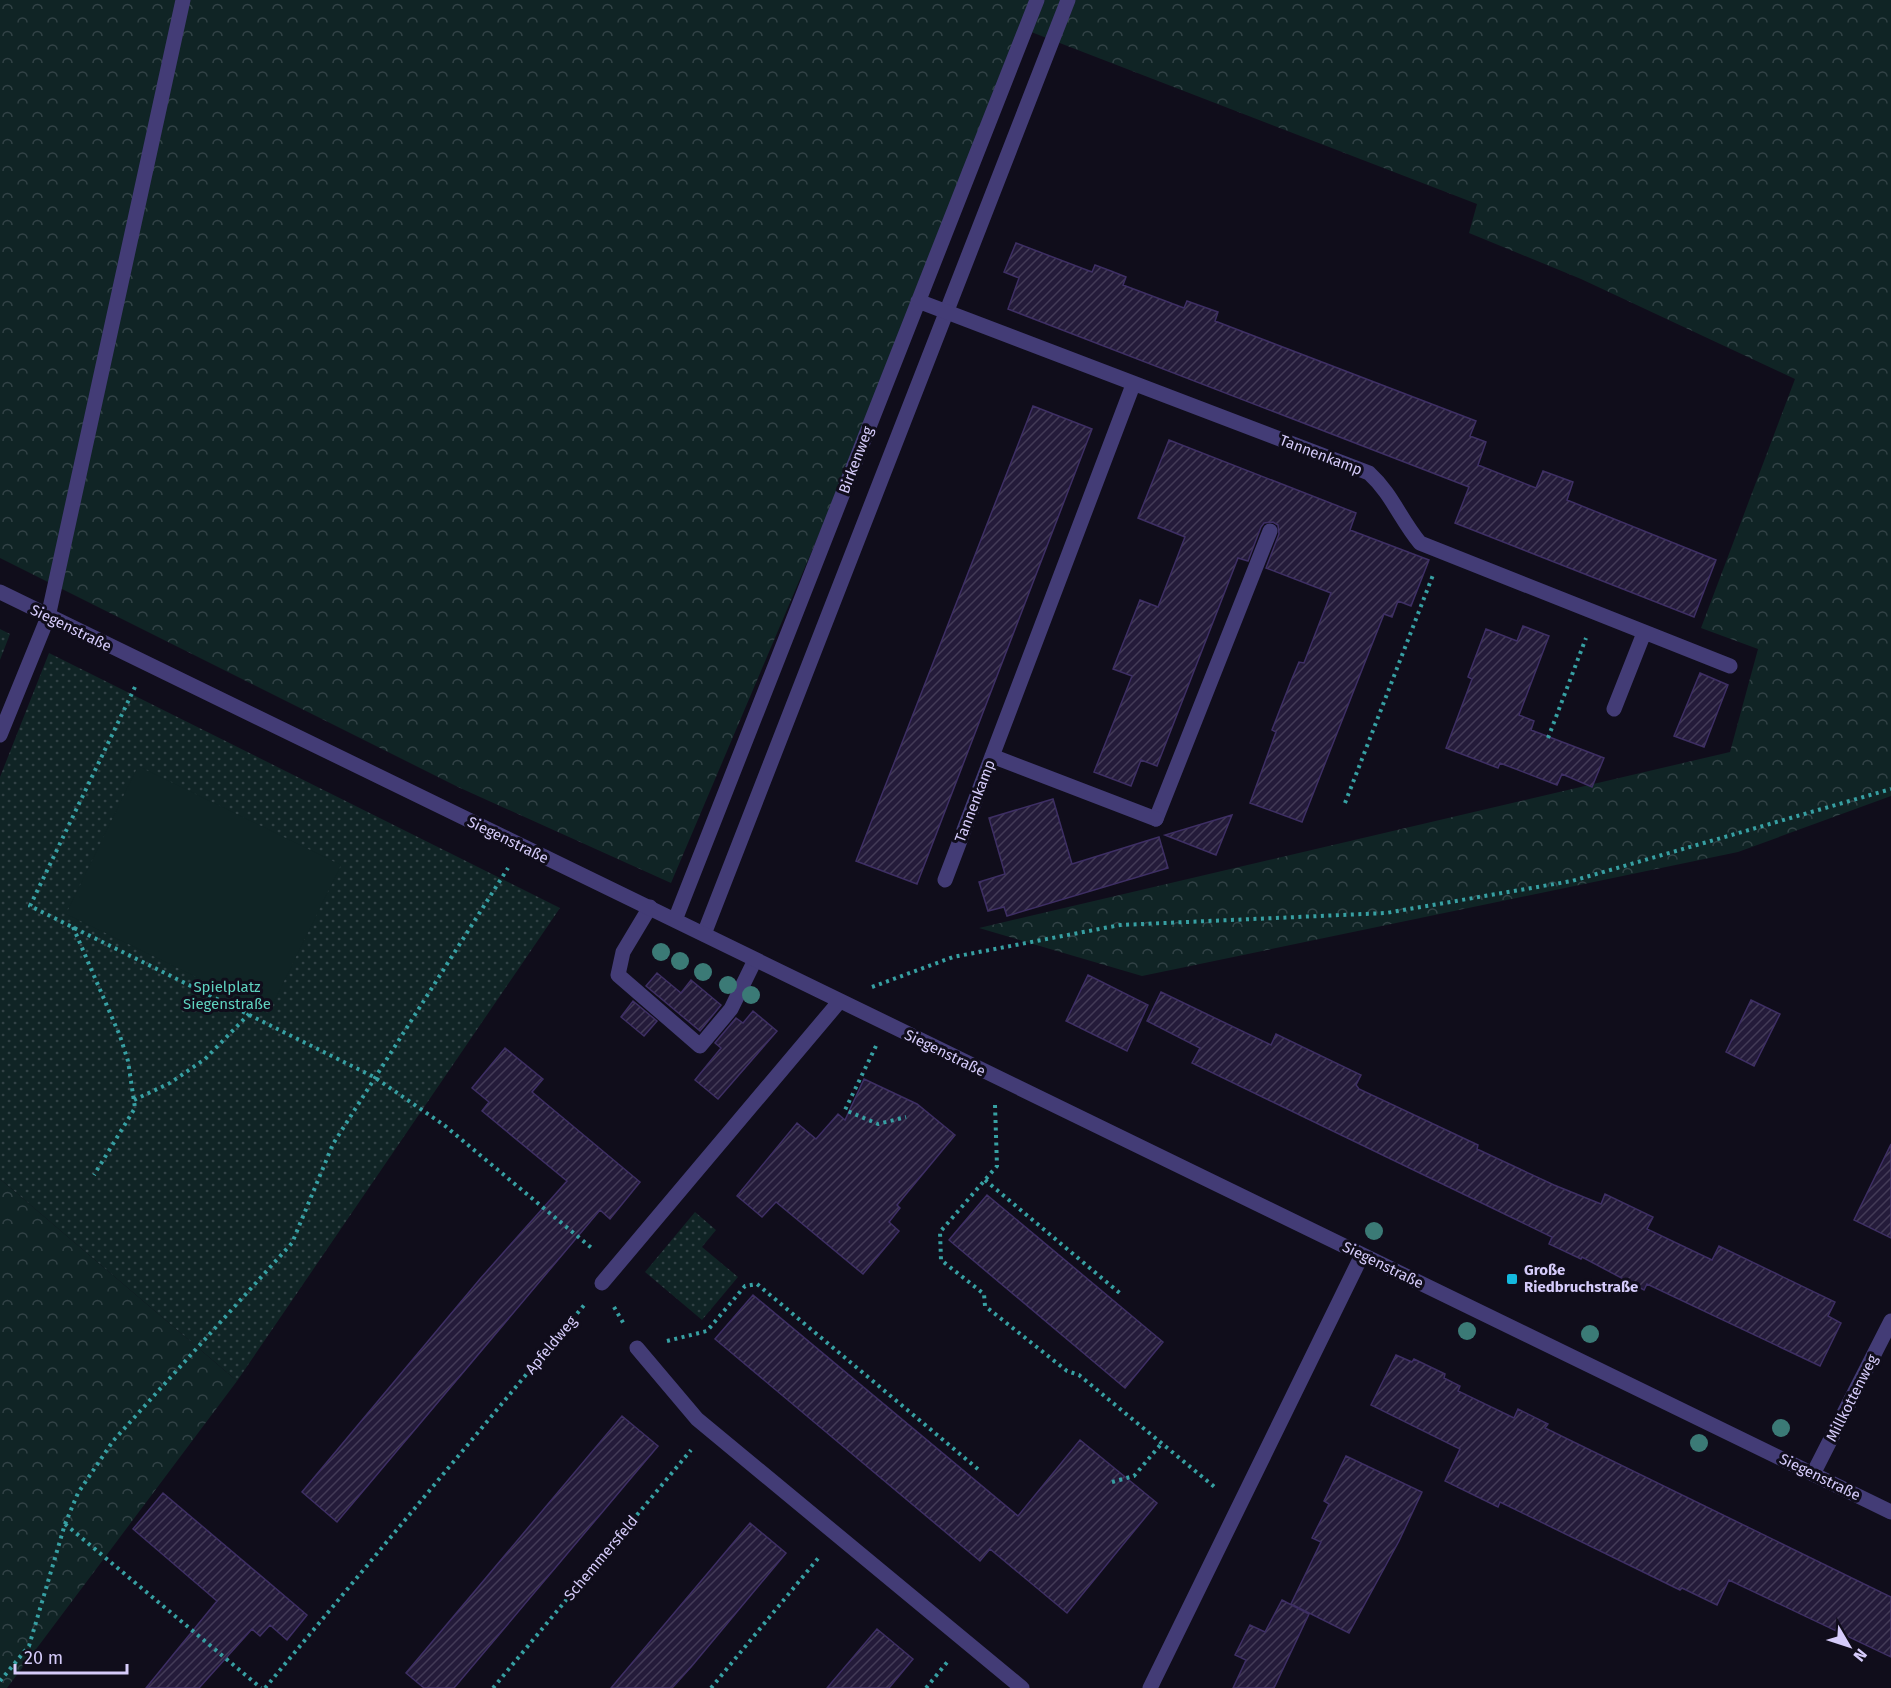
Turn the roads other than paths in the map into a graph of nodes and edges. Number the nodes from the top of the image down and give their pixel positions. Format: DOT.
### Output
graph roads {
  1 [pos="183,0"];
  2 [pos="1037,0"];
  3 [pos="1068,0"];
  4 [pos="918,301"];
  5 [pos="946,313"];
  6 [pos="1133,385"];
  7 [pos="1270,531"];
  8 [pos="0,592"];
  9 [pos="48,617"];
  10 [pos="1644,633"];
  11 [pos="1730,666"];
  12 [pos="1614,709"];
  13 [pos="0,735"];
  14 [pos="992,756"];
  15 [pos="945,880"];
  16 [pos="650,907"];
  17 [pos="675,920"];
  18 [pos="704,934"];
  19 [pos="755,960"];
  20 [pos="839,1002"];
  21 [pos="1362,1255"];
  22 [pos="602,1284"];
  23 [pos="1891,1321"];
  24 [pos="637,1348"];
  25 [pos="1813,1474"];
  26 [pos="1891,1512"];
  27 [pos="1022,1688"];
  28 [pos="1149,1688"];
  1 -- 9 [label="street"];
  2 -- 4 [label="street, Birkenweg"];
  3 -- 5 [label="street"];
  4 -- 5 [label="street, Tannenkamp"];
  4 -- 17 [label="street, Birkenweg"];
  5 -- 6 [label="street, Tannenkamp"];
  5 -- 18 [label="street"];
  6 -- 10 [label="street, Tannenkamp"];
  6 -- 14 [label="street, Tannenkamp"];
  7 -- 14 [label="street"];
  8 -- 9 [label="street, Siegenstraße"];
  9 -- 13 [label="street"];
  9 -- 16 [label="street, Siegenstraße"];
  10 -- 11 [label="street, Tannenkamp"];
  10 -- 12 [label="street"];
  14 -- 15 [label="street, Tannenkamp"];
  16 -- 17 [label="street, Siegenstraße"];
  16 -- 19 [label="street"];
  17 -- 18 [label="street, Siegenstraße"];
  18 -- 19 [label="street, Siegenstraße"];
  19 -- 20 [label="street, Siegenstraße"];
  20 -- 21 [label="street, Siegenstraße"];
  20 -- 22 [label="street"];
  21 -- 25 [label="street, Siegenstraße"];
  21 -- 28 [label="street"];
  23 -- 25 [label="street, Millkottenweg"];
  24 -- 27 [label="street"];
  25 -- 26 [label="street, Siegenstraße"];
}
